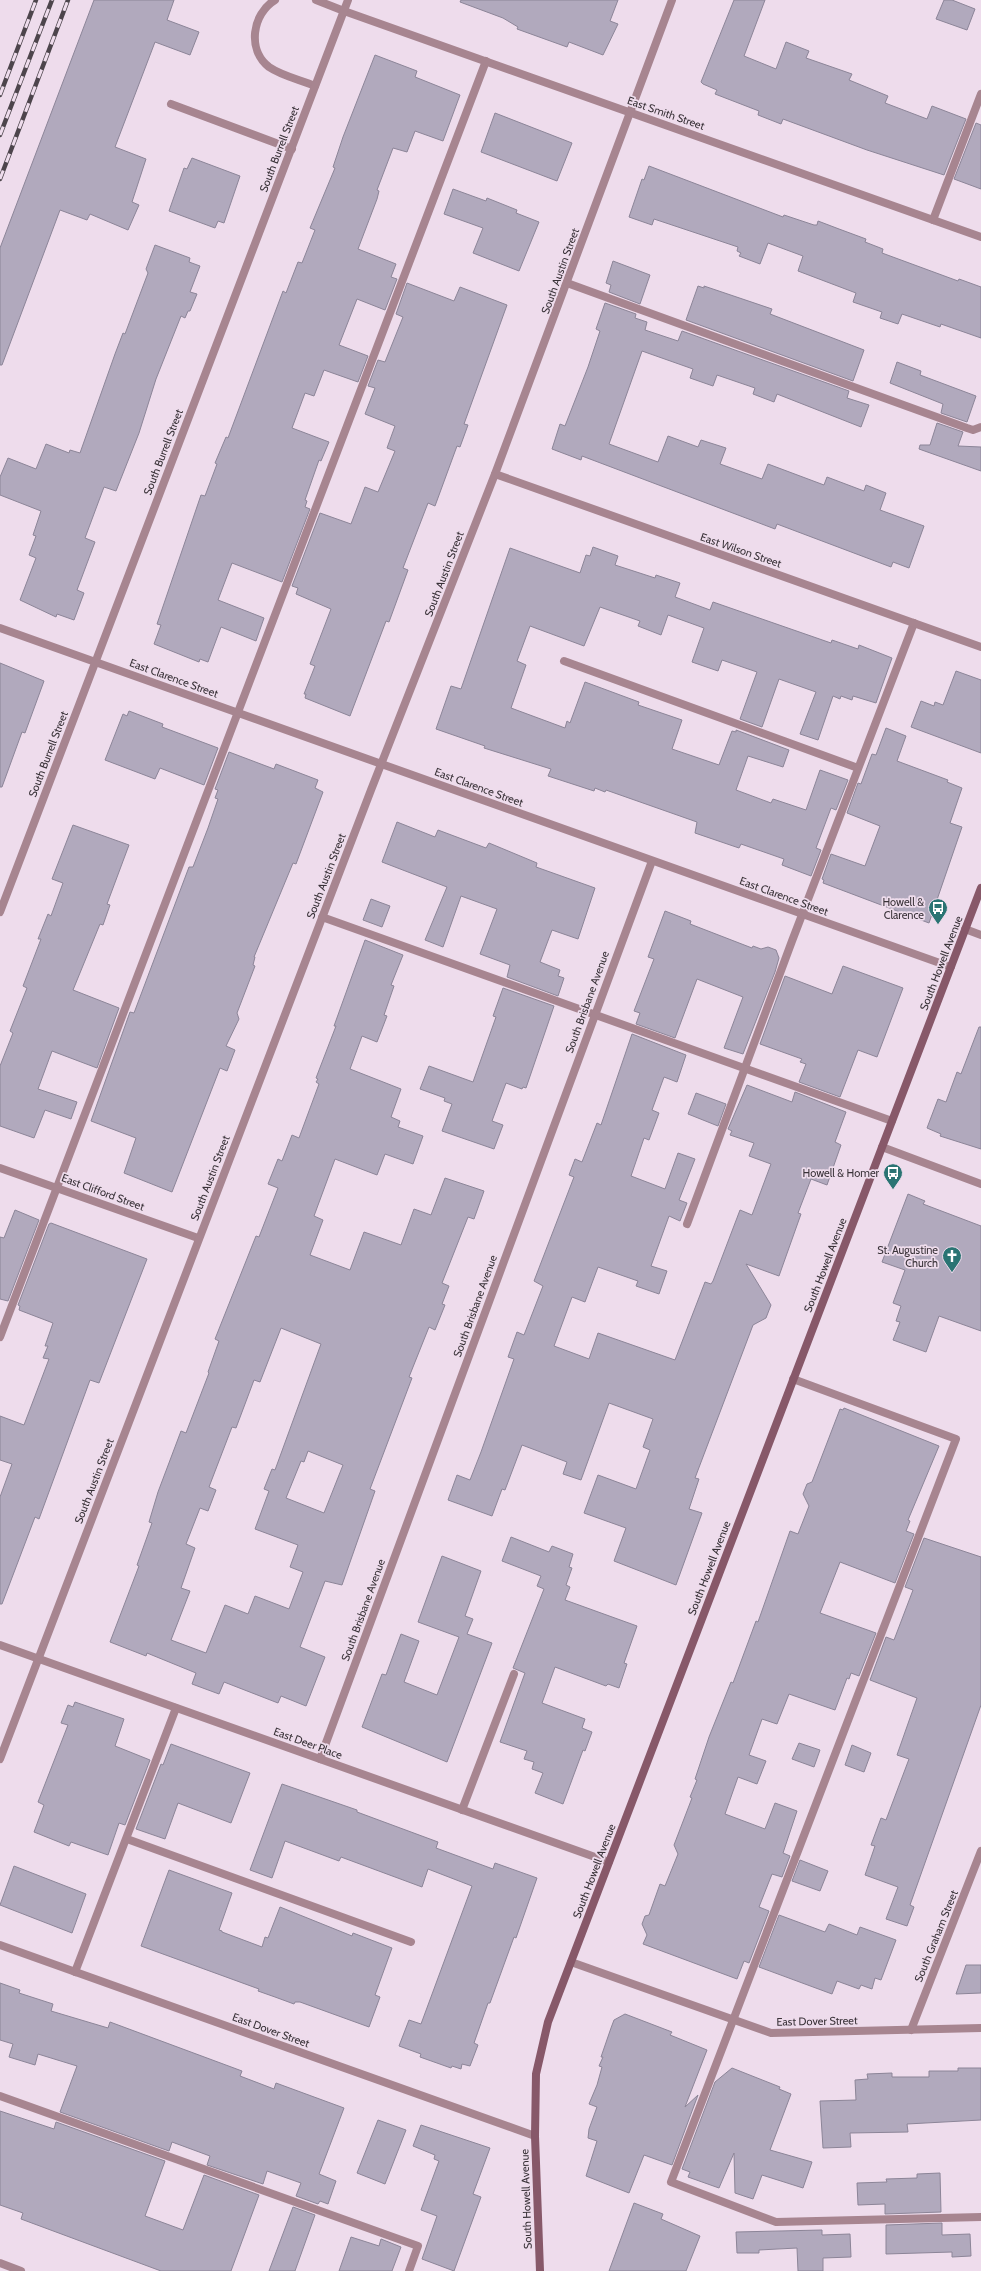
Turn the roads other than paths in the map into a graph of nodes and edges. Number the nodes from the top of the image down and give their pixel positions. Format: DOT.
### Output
graph roads {
  1 [pos="275,0"];
  2 [pos="316,0"];
  3 [pos="348,0"];
  4 [pos="672,0"];
  5 [pos="344,11"];
  6 [pos="486,61"];
  7 [pos="315,86"];
  8 [pos="981,94"];
  9 [pos="171,104"];
  10 [pos="630,112"];
  11 [pos="292,149"];
  12 [pos="933,220"];
  13 [pos="981,237"];
  14 [pos="567,283"];
  15 [pos="981,427"];
  16 [pos="495,474"];
  17 [pos="914,623"];
  18 [pos="0,628"];
  19 [pos="981,647"];
  20 [pos="564,661"];
  21 [pos="95,662"];
  22 [pos="238,712"];
  23 [pos="381,764"];
  24 [pos="858,768"];
  25 [pos="652,861"];
  26 [pos="981,888"];
  27 [pos="0,912"];
  28 [pos="802,914"];
  29 [pos="322,917"];
  30 [pos="965,929"];
  31 [pos="981,935"];
  32 [pos="951,968"];
  33 [pos="594,1013"];
  34 [pos="745,1067"];
  35 [pos="892,1121"];
  36 [pos="882,1147"];
  37 [pos="0,1168"];
  38 [pos="981,1184"];
  39 [pos="57,1188"];
  40 [pos="687,1224"];
  41 [pos="198,1238"];
  42 [pos="0,1337"];
  43 [pos="793,1379"];
  44 [pos="0,1645"];
  45 [pos="38,1659"];
  46 [pos="514,1674"];
  47 [pos="176,1708"];
  48 [pos="0,1759"];
  49 [pos="320,1759"];
  50 [pos="462,1810"];
  51 [pos="127,1839"];
  52 [pos="981,1851"];
  53 [pos="608,1862"];
  54 [pos="412,1942"];
  55 [pos="0,1945"];
  56 [pos="571,1962"];
  57 [pos="75,1972"];
  58 [pos="734,2020"];
  59 [pos="981,2028"];
  60 [pos="911,2030"];
  61 [pos="0,2096"];
  62 [pos="535,2136"];
  63 [pos="981,2217"];
  64 [pos="0,2263"];
  65 [pos="21,2271"];
  66 [pos="409,2271"];
  67 [pos="540,2271"];
  1 -- 7 [label="street"];
  2 -- 5 [label="street, East Smith Street"];
  3 -- 5 [label="street, South Burrell Street"];
  4 -- 10 [label="street, South Austin Street"];
  5 -- 6 [label="street, East Smith Street"];
  5 -- 7 [label="street, South Burrell Street"];
  6 -- 10 [label="street, East Smith Street"];
  6 -- 22 [label="street"];
  7 -- 11 [label="street, South Burrell Street"];
  8 -- 12 [label="street"];
  9 -- 11 [label="street"];
  10 -- 12 [label="street, East Smith Street"];
  10 -- 14 [label="street, South Austin Street"];
  11 -- 21 [label="street, South Burrell Street"];
  12 -- 13 [label="street, East Smith Street"];
  14 -- 15 [label="street"];
  14 -- 16 [label="street, South Austin Street"];
  16 -- 17 [label="street, East Wilson Street"];
  16 -- 23 [label="street, South Austin Street"];
  17 -- 19 [label="street, East Wilson Street"];
  17 -- 24 [label="street"];
  18 -- 21 [label="street, East Clarence Street"];
  20 -- 24 [label="street"];
  21 -- 22 [label="street, East Clarence Street"];
  21 -- 27 [label="street, South Burrell Street"];
  22 -- 23 [label="street, East Clarence Street"];
  22 -- 39 [label="street"];
  23 -- 25 [label="street, East Clarence Street"];
  23 -- 29 [label="street, South Austin Street"];
  24 -- 28 [label="street"];
  25 -- 28 [label="street, East Clarence Street"];
  25 -- 33 [label="street, South Brisbane Avenue"];
  26 -- 30 [label="street, South Howell Avenue"];
  28 -- 32 [label="street, East Clarence Street"];
  28 -- 34 [label="street"];
  29 -- 33 [label="street"];
  29 -- 41 [label="street, South Austin Street"];
  30 -- 31 [label="street"];
  30 -- 32 [label="street, South Howell Avenue"];
  32 -- 35 [label="street, South Howell Avenue"];
  33 -- 34 [label="street"];
  33 -- 49 [label="street, South Brisbane Avenue"];
  34 -- 35 [label="street"];
  34 -- 40 [label="street"];
  35 -- 36 [label="street, South Howell Avenue"];
  36 -- 38 [label="street"];
  36 -- 43 [label="street, South Howell Avenue"];
  37 -- 39 [label="street, East Clifford Street"];
  39 -- 41 [label="street, East Clifford Street"];
  39 -- 42 [label="street"];
  41 -- 45 [label="street, South Austin Street"];
  43 -- 53 [label="street, South Howell Avenue"];
  43 -- 58 [label="street"];
  44 -- 45 [label="street, East Deer Place"];
  45 -- 47 [label="street, East Deer Place"];
  45 -- 48 [label="street, South Austin Street"];
  46 -- 50 [label="street"];
  47 -- 49 [label="street, East Deer Place"];
  47 -- 51 [label="street"];
  49 -- 50 [label="street, East Deer Place"];
  50 -- 53 [label="street, East Deer Place"];
  51 -- 54 [label="street"];
  51 -- 57 [label="street"];
  52 -- 60 [label="street, South Graham Street"];
  53 -- 56 [label="street, South Howell Avenue"];
  55 -- 57 [label="street, East Dover Street"];
  56 -- 58 [label="street, East Dover Street"];
  56 -- 62 [label="street, South Howell Avenue"];
  57 -- 62 [label="street, East Dover Street"];
  58 -- 60 [label="street, East Dover Street"];
  58 -- 63 [label="street"];
  59 -- 60 [label="street, East Dover Street"];
  61 -- 66 [label="street"];
  62 -- 67 [label="street, South Howell Avenue"];
  64 -- 65 [label="street"];
}
